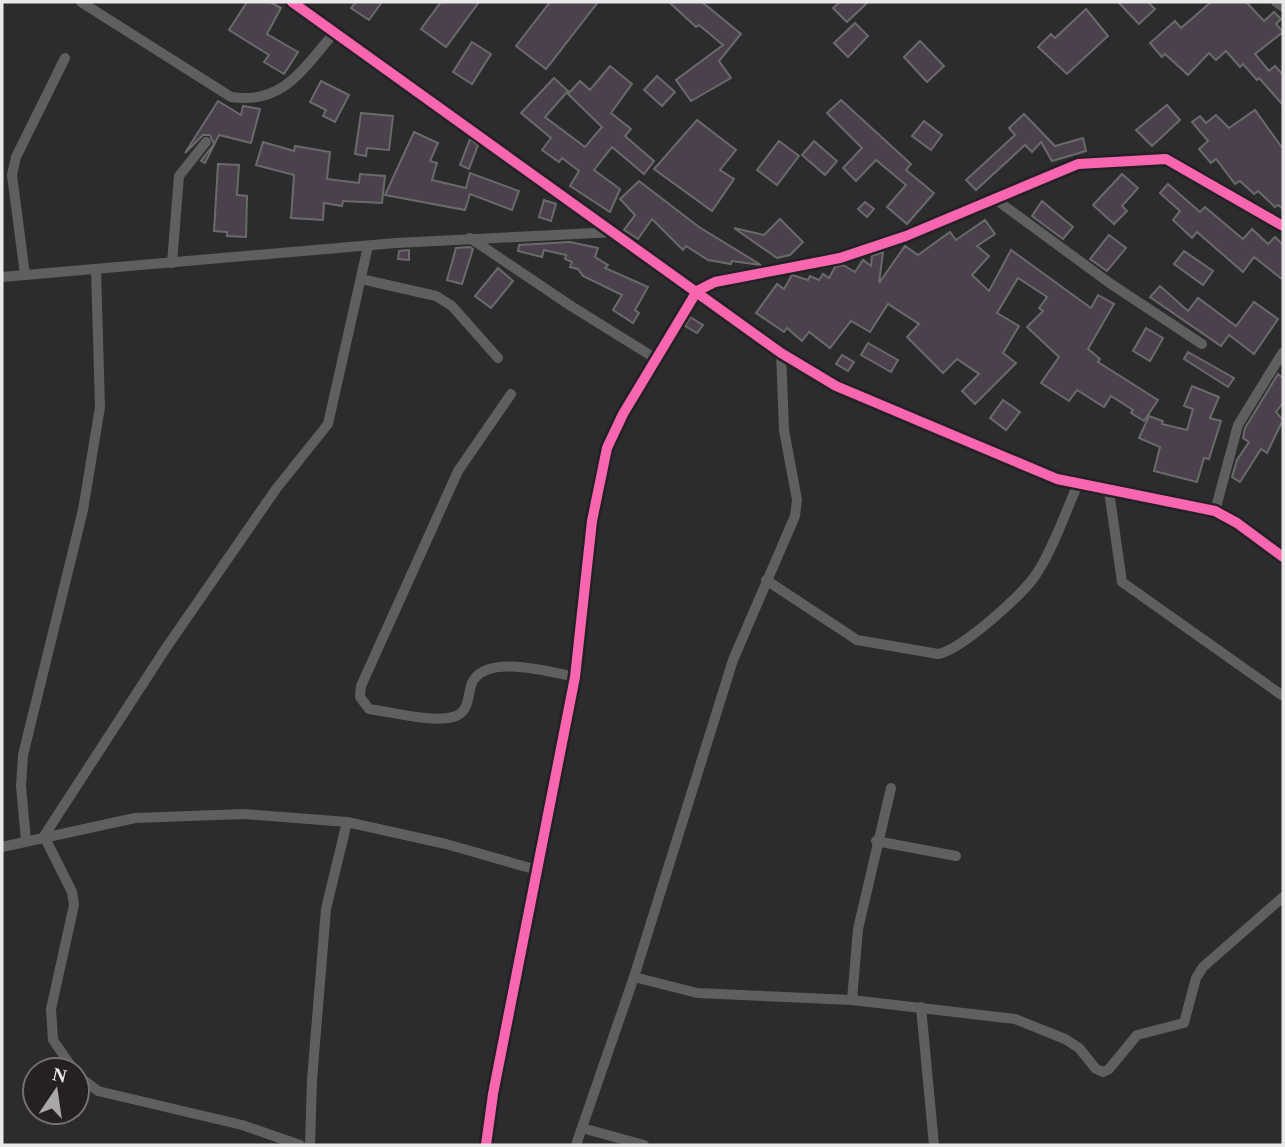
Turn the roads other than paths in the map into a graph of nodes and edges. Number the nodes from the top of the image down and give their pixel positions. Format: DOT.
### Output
graph roads {
  1 [pos="82,2"];
  2 [pos="292,2"];
  3 [pos="1276,2"];
  4 [pos="1283,7"];
  5 [pos="335,32"];
  6 [pos="65,58"];
  7 [pos="206,142"];
  8 [pos="995,199"];
  9 [pos="1283,226"];
  10 [pos="615,232"];
  11 [pos="470,238"];
  12 [pos="368,246"];
  13 [pos="172,263"];
  14 [pos="96,269"];
  15 [pos="25,275"];
  16 [pos="2,277"];
  17 [pos="361,279"];
  18 [pos="697,290"];
  19 [pos="1202,344"];
  20 [pos="1283,352"];
  21 [pos="781,354"];
  22 [pos="498,358"];
  23 [pos="657,360"];
  24 [pos="512,394"];
  25 [pos="1077,484"];
  26 [pos="1109,491"];
  27 [pos="1215,511"];
  28 [pos="1283,557"];
  29 [pos="766,580"];
  30 [pos="575,677"];
  31 [pos="1283,696"];
  32 [pos="891,788"];
  33 [pos="346,822"];
  34 [pos="44,836"];
  35 [pos="26,841"];
  36 [pos="876,841"];
  37 [pos="2,847"];
  38 [pos="956,856"];
  39 [pos="537,870"];
  40 [pos="1283,897"];
  41 [pos="634,977"];
  42 [pos="852,1000"];
  43 [pos="921,1007"];
  44 [pos="64,1056"];
  45 [pos="91,1086"];
  46 [pos="582,1128"];
  47 [pos="300,1145"];
  48 [pos="310,1145"];
  49 [pos="486,1145"];
  50 [pos="576,1145"];
  51 [pos="644,1145"];
  52 [pos="934,1145"];
  1 -- 5 [label="street"];
  2 -- 5 [label="street"];
  3 -- 4 [label="street"];
  5 -- 10 [label="street"];
  6 -- 15 [label="street"];
  7 -- 13 [label="street"];
  8 -- 9 [label="street"];
  8 -- 18 [label="street"];
  8 -- 19 [label="street"];
  10 -- 11 [label="street"];
  10 -- 18 [label="street"];
  11 -- 12 [label="street"];
  11 -- 23 [label="street"];
  12 -- 13 [label="street"];
  12 -- 17 [label="street"];
  13 -- 14 [label="street"];
  14 -- 15 [label="street"];
  14 -- 35 [label="street"];
  15 -- 16 [label="street"];
  17 -- 22 [label="street"];
  17 -- 34 [label="street"];
  18 -- 21 [label="street"];
  18 -- 23 [label="street"];
  20 -- 27 [label="street"];
  21 -- 25 [label="street"];
  21 -- 29 [label="street"];
  23 -- 30 [label="street"];
  24 -- 30 [label="street"];
  25 -- 26 [label="street"];
  25 -- 29 [label="street"];
  26 -- 27 [label="street"];
  26 -- 31 [label="street"];
  27 -- 28 [label="street"];
  29 -- 41 [label="street"];
  30 -- 39 [label="street"];
  32 -- 36 [label="street"];
  33 -- 34 [label="street"];
  33 -- 39 [label="street"];
  33 -- 48 [label="street"];
  34 -- 35 [label="street"];
  34 -- 44 [label="street"];
  35 -- 37 [label="street"];
  36 -- 38 [label="street"];
  36 -- 42 [label="street"];
  39 -- 49 [label="street"];
  40 -- 43 [label="street"];
  41 -- 42 [label="street"];
  41 -- 46 [label="street"];
  42 -- 43 [label="street"];
  43 -- 52 [label="street"];
  45 -- 47 [label="street"];
  46 -- 50 [label="street"];
  46 -- 51 [label="street"];
}
